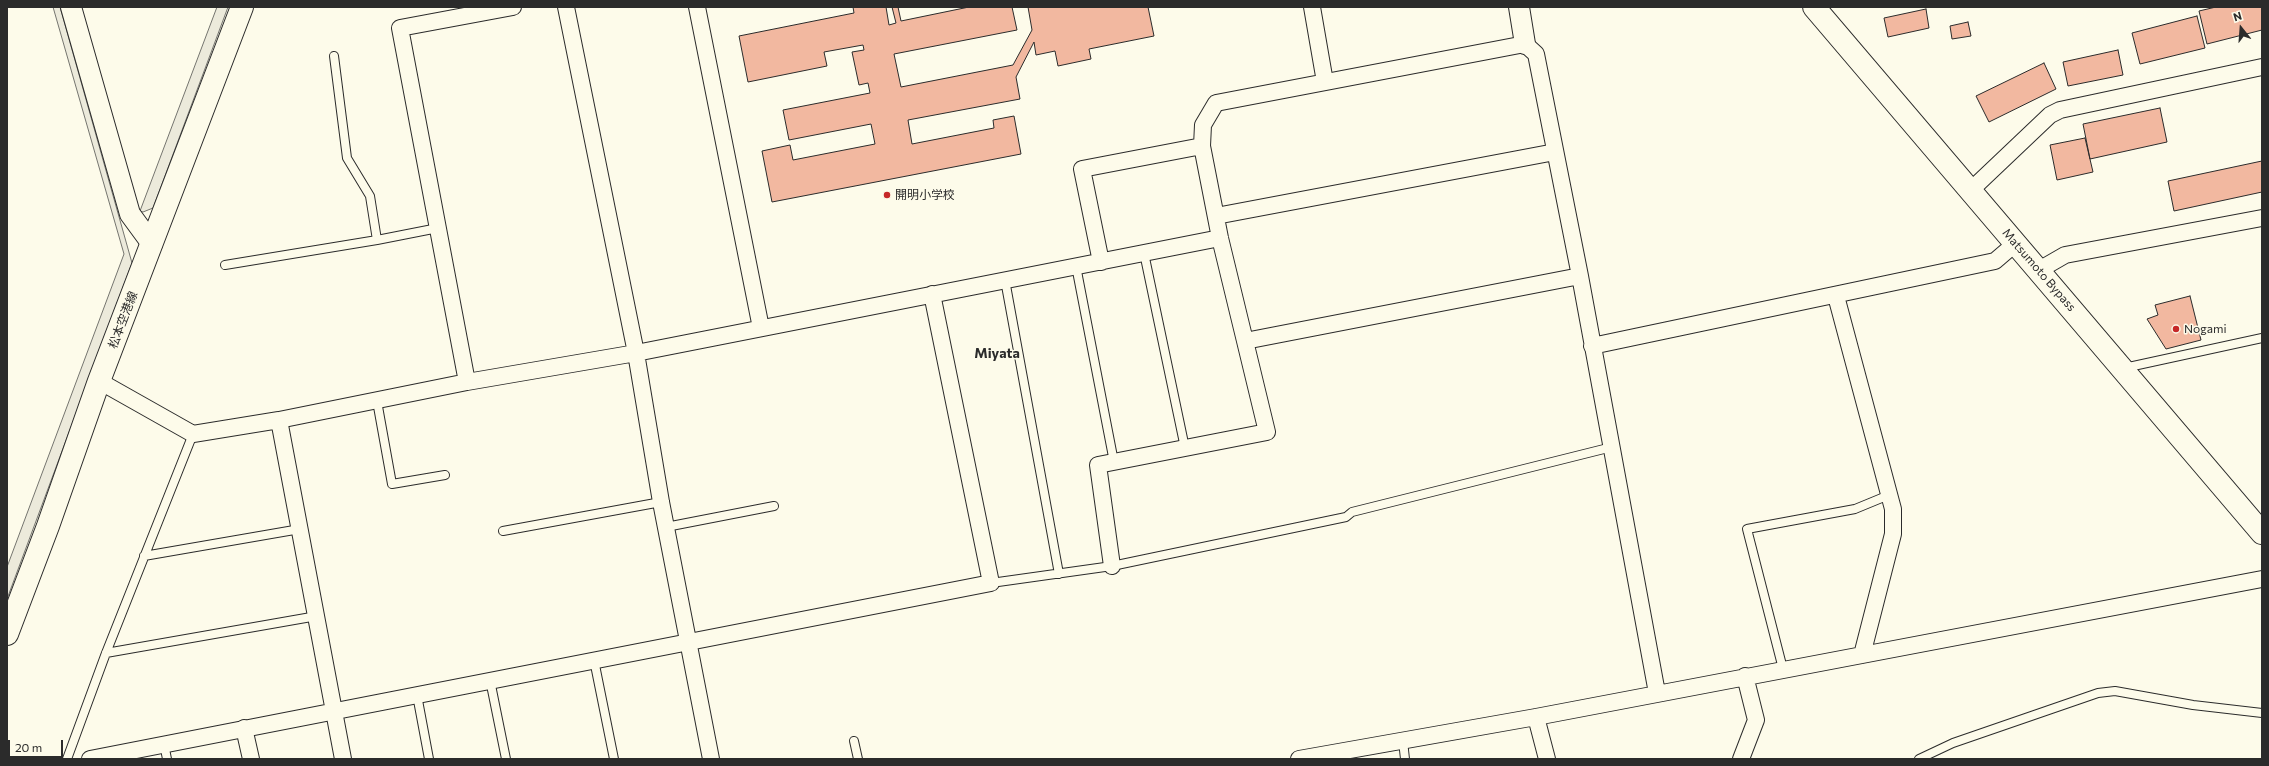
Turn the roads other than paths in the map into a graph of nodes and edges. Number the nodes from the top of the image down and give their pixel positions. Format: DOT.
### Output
graph roads {
  1 [pos="70,7"];
  2 [pos="242,7"];
  3 [pos="513,7"];
  4 [pos="566,7"];
  5 [pos="697,7"];
  6 [pos="1312,7"];
  7 [pos="1519,7"];
  8 [pos="1814,7"];
  9 [pos="1525,44"];
  10 [pos="334,56"];
  11 [pos="2262,67"];
  12 [pos="1325,82"];
  13 [pos="1202,146"];
  14 [pos="1555,152"];
  15 [pos="1971,190"];
  16 [pos="1216,216"];
  17 [pos="2262,218"];
  18 [pos="438,228"];
  19 [pos="1220,238"];
  20 [pos="378,240"];
  21 [pos="2016,243"];
  22 [pos="152,244"];
  23 [pos="1144,253"];
  24 [pos="1101,262"];
  25 [pos="225,265"];
  26 [pos="1076,266"];
  27 [pos="2039,270"];
  28 [pos="1580,276"];
  29 [pos="1005,280"];
  30 [pos="932,294"];
  31 [pos="1836,296"];
  32 [pos="761,328"];
  33 [pos="2262,338"];
  34 [pos="1245,341"];
  35 [pos="1592,346"];
  36 [pos="636,353"];
  37 [pos="2123,368"];
  38 [pos="99,381"];
  39 [pos="467,382"];
  40 [pos="377,401"];
  41 [pos="279,420"];
  42 [pos="193,434"];
  43 [pos="1612,447"];
  44 [pos="1185,448"];
  45 [pos="1114,462"];
  46 [pos="445,475"];
  47 [pos="1889,495"];
  48 [pos="661,502"];
  49 [pos="774,506"];
  50 [pos="666,527"];
  51 [pos="300,529"];
  52 [pos="503,531"];
  53 [pos="2262,533"];
  54 [pos="144,556"];
  55 [pos="1112,566"];
  56 [pos="1058,574"];
  57 [pos="2262,579"];
  58 [pos="991,583"];
  59 [pos="317,616"];
  60 [pos="7,634"];
  61 [pos="688,641"];
  62 [pos="106,653"];
  63 [pos="1862,654"];
  64 [pos="594,660"];
  65 [pos="1783,669"];
  66 [pos="1744,676"];
  67 [pos="490,680"];
  68 [pos="1657,693"];
  69 [pos="417,695"];
  70 [pos="335,711"];
  71 [pos="2262,713"];
  72 [pos="1536,717"];
  73 [pos="244,728"];
  74 [pos="854,741"];
  75 [pos="1403,741"];
  76 [pos="165,752"];
  77 [pos="67,759"];
  78 [pos="90,759"];
  79 [pos="251,759"];
  80 [pos="343,759"];
  81 [pos="429,759"];
  82 [pos="506,759"];
  83 [pos="614,759"];
  84 [pos="711,759"];
  85 [pos="858,759"];
  86 [pos="1299,759"];
  87 [pos="1405,759"];
  88 [pos="1547,759"];
  89 [pos="1741,759"];
  90 [pos="1918,759"];
  1 -- 22 [label="street"];
  2 -- 22 [label="main road, 松本空港線"];
  3 -- 18 [label="street"];
  4 -- 36 [label="street"];
  5 -- 32 [label="street"];
  6 -- 12 [label="street"];
  7 -- 9 [label="street"];
  8 -- 15 [label="main road, Matsumoto Bypass"];
  9 -- 12 [label="street"];
  9 -- 14 [label="street"];
  10 -- 20 [label="lane"];
  11 -- 15 [label="street"];
  12 -- 13 [label="street"];
  13 -- 16 [label="street"];
  13 -- 24 [label="street"];
  14 -- 16 [label="street"];
  14 -- 28 [label="street"];
  15 -- 21 [label="main road, Matsumoto Bypass"];
  16 -- 19 [label="street"];
  17 -- 27 [label="street"];
  18 -- 20 [label="lane"];
  18 -- 39 [label="street"];
  19 -- 23 [label="street"];
  19 -- 34 [label="street"];
  20 -- 25 [label="lane"];
  21 -- 27 [label="main road, Matsumoto Bypass"];
  21 -- 31 [label="street"];
  22 -- 38 [label="main road, 松本空港線"];
  23 -- 24 [label="street"];
  23 -- 44 [label="lane"];
  24 -- 26 [label="street"];
  26 -- 29 [label="street"];
  26 -- 45 [label="lane"];
  27 -- 37 [label="main road, Matsumoto Bypass"];
  28 -- 34 [label="street"];
  28 -- 35 [label="street"];
  29 -- 30 [label="street"];
  29 -- 56 [label="lane"];
  30 -- 32 [label="street"];
  30 -- 58 [label="street"];
  31 -- 35 [label="street"];
  31 -- 47 [label="street"];
  32 -- 36 [label="street"];
  33 -- 37 [label="lane"];
  34 -- 44 [label="street"];
  35 -- 43 [label="street"];
  36 -- 39 [label="street"];
  36 -- 48 [label="street"];
  37 -- 53 [label="main road, Matsumoto Bypass"];
  38 -- 42 [label="street"];
  38 -- 60 [label="main road, 松本空港線"];
  39 -- 40 [label="street"];
  40 -- 41 [label="street"];
  40 -- 46 [label="lane"];
  41 -- 42 [label="street"];
  41 -- 51 [label="street"];
  42 -- 54 [label="lane"];
  43 -- 55 [label="lane"];
  43 -- 68 [label="street"];
  44 -- 45 [label="street"];
  45 -- 55 [label="street"];
  47 -- 63 [label="street"];
  47 -- 65 [label="lane"];
  48 -- 50 [label="street"];
  48 -- 52 [label="lane"];
  49 -- 50 [label="lane"];
  50 -- 61 [label="street"];
  51 -- 54 [label="lane"];
  51 -- 59 [label="street"];
  54 -- 62 [label="lane"];
  55 -- 56 [label="lane"];
  56 -- 58 [label="lane"];
  57 -- 63 [label="street"];
  58 -- 61 [label="street"];
  59 -- 62 [label="lane"];
  59 -- 70 [label="street"];
  61 -- 64 [label="street"];
  61 -- 84 [label="street"];
  62 -- 77 [label="lane"];
  63 -- 65 [label="street"];
  64 -- 67 [label="street"];
  64 -- 83 [label="lane"];
  65 -- 66 [label="street"];
  66 -- 68 [label="street"];
  66 -- 89 [label="street"];
  67 -- 69 [label="street"];
  67 -- 82 [label="lane"];
  68 -- 72 [label="street"];
  69 -- 70 [label="street"];
  69 -- 81 [label="lane"];
  70 -- 73 [label="street"];
  70 -- 80 [label="street"];
  71 -- 90 [label="lane"];
  72 -- 75 [label="street"];
  72 -- 88 [label="street"];
  73 -- 76 [label="street"];
  73 -- 79 [label="street"];
  74 -- 85 [label="lane"];
  75 -- 86 [label="street"];
  75 -- 87 [label="lane"];
  76 -- 78 [label="street"];
}
